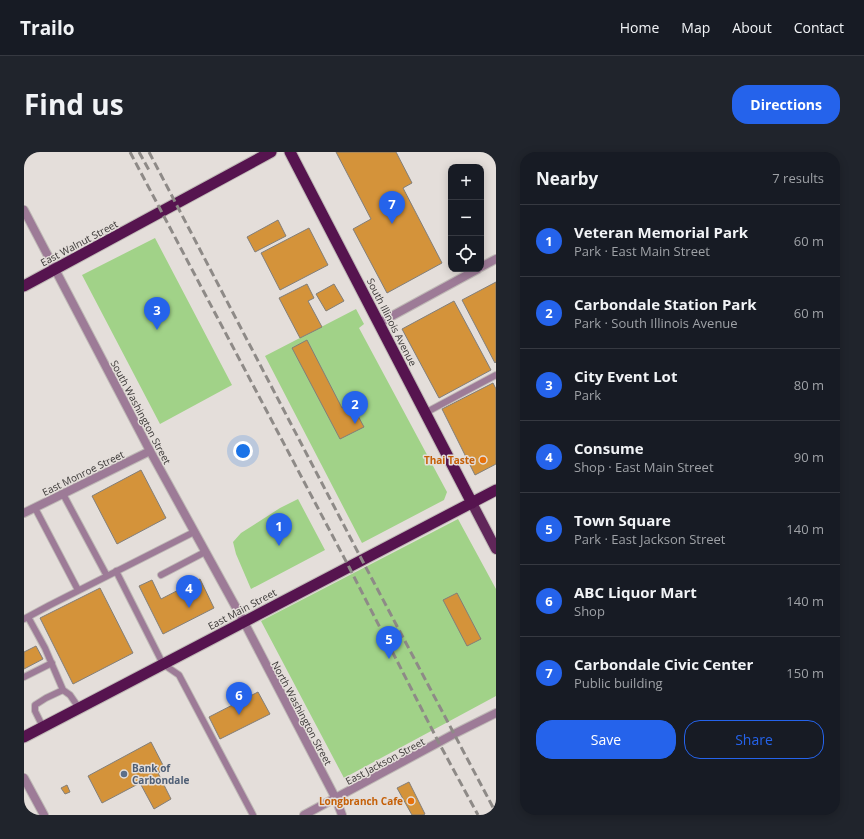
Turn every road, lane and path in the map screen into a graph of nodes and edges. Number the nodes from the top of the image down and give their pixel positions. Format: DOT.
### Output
graph roads {
  1 [pos="271,152"];
  2 [pos="290,152"];
  3 [pos="24,210"];
  4 [pos="496,259"];
  5 [pos="484,265"];
  6 [pos="56,269"];
  7 [pos="472,272"];
  8 [pos="24,286"];
  9 [pos="379,323"];
  10 [pos="496,375"];
  11 [pos="425,413"];
  12 [pos="150,451"];
  13 [pos="496,490"];
  14 [pos="63,494"];
  15 [pos="472,503"];
  16 [pos="35,508"];
  17 [pos="24,513"];
  18 [pos="194,532"];
  19 [pos="496,549"];
  20 [pos="206,552"];
  21 [pos="116,571"];
  22 [pos="161,575"];
  23 [pos="107,576"];
  24 [pos="78,590"];
  25 [pos="26,618"];
  26 [pos="244,622"];
  27 [pos="52,663"];
  28 [pos="163,664"];
  29 [pos="24,677"];
  30 [pos="64,690"];
  31 [pos="79,708"];
  32 [pos="496,713"];
  33 [pos="43,727"];
  34 [pos="24,737"];
  35 [pos="24,778"];
  36 [pos="336,799"];
  37 [pos="44,815"];
  38 [pos="253,815"];
  39 [pos="304,815"];
  40 [pos="342,815"];
  1 -- 6 [label="highway, East Walnut Street"];
  2 -- 9 [label="highway, South Illinois Avenue"];
  3 -- 6 [label="street, South Washington Street"];
  4 -- 5 [label="street"];
  6 -- 8 [label="highway, East Walnut Street"];
  6 -- 12 [label="street, South Washington Street"];
  7 -- 9 [label="street"];
  9 -- 11 [label="highway, South Illinois Avenue"];
  10 -- 11 [label="lane"];
  11 -- 15 [label="highway, South Illinois Avenue"];
  12 -- 14 [label="street, East Monroe Street"];
  12 -- 18 [label="street, South Washington Street"];
  13 -- 15 [label="highway, East Main Street"];
  14 -- 16 [label="street, East Monroe Street"];
  14 -- 23 [label="lane"];
  15 -- 19 [label="main road"];
  15 -- 26 [label="highway, East Main Street"];
  16 -- 17 [label="street, East Monroe Street"];
  16 -- 24 [label="lane"];
  18 -- 20 [label="street, South Washington Street"];
  18 -- 21 [label="lane"];
  20 -- 22 [label="lane"];
  20 -- 26 [label="street, South Washington Street"];
  21 -- 23 [label="lane"];
  21 -- 28 [label="lane"];
  23 -- 24 [label="lane"];
  24 -- 25 [label="lane"];
  25 -- 27 [label="lane"];
  26 -- 28 [label="highway, East Main Street"];
  26 -- 36 [label="street, North Washington Street"];
  27 -- 29 [label="lane"];
  27 -- 30 [label="lane"];
  28 -- 31 [label="highway, East Main Street"];
  28 -- 38 [label="lane"];
  30 -- 31 [label="lane"];
  30 -- 33 [label="lane"];
  31 -- 33 [label="highway, East Main Street"];
  32 -- 36 [label="street, East Jackson Street"];
  33 -- 34 [label="highway, East Main Street"];
  35 -- 37 [label="street"];
  36 -- 39 [label="street, East Jackson Street"];
  36 -- 40 [label="street, North Washington Street"];
}
